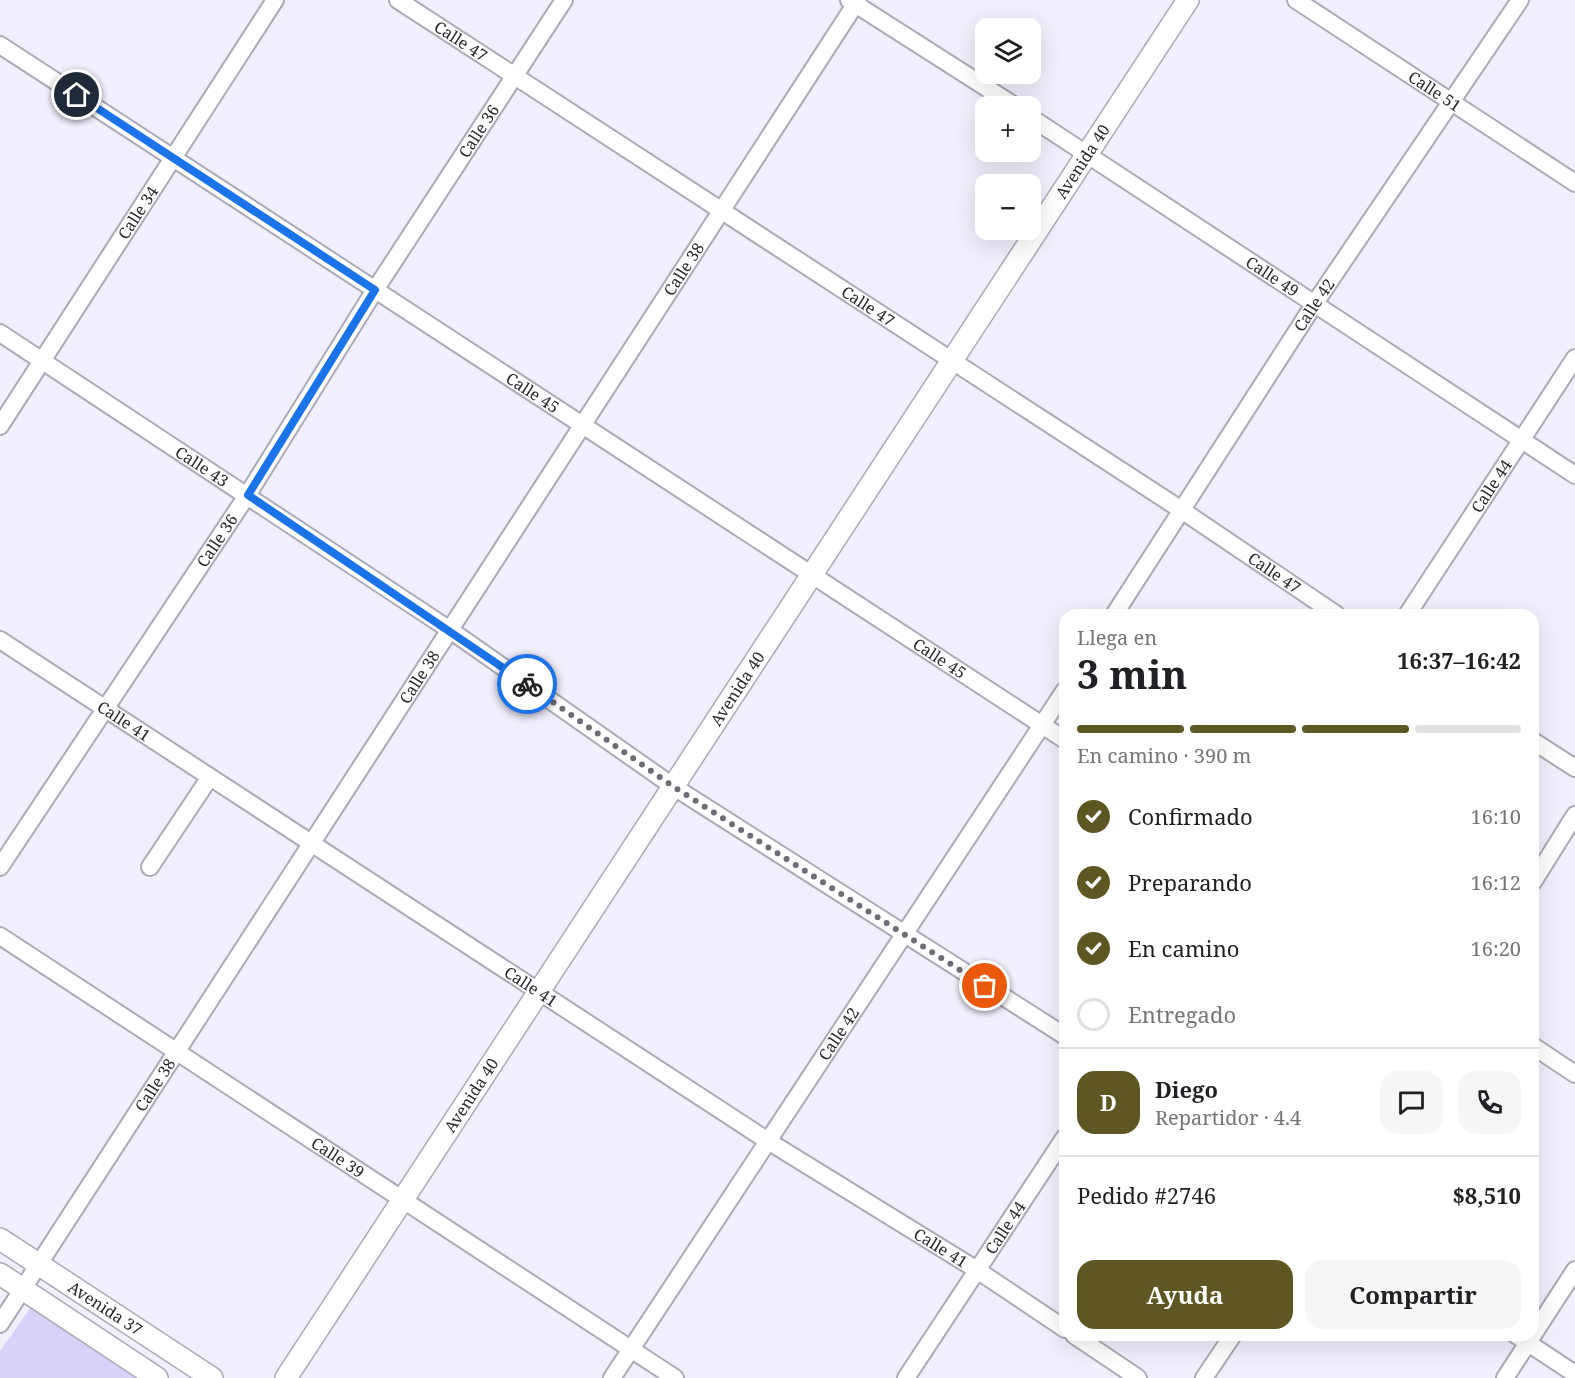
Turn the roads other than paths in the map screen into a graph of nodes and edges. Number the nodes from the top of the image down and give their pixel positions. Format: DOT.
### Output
graph roads {
  1 [pos="274,0"];
  2 [pos="398,0"];
  3 [pos="564,0"];
  4 [pos="1188,0"];
  5 [pos="1296,0"];
  6 [pos="1520,0"];
  7 [pos="854,1"];
  8 [pos="0,45"];
  9 [pos="515,76"];
  10 [pos="1000,96"];
  11 [pos="1452,103"];
  12 [pos="1041,124"];
  13 [pos="1088,154"];
  14 [pos="172,158"];
  15 [pos="1575,183"];
  16 [pos="722,211"];
  17 [pos="375,290"];
  18 [pos="1315,303"];
  19 [pos="0,333"];
  20 [pos="1575,358"];
  21 [pos="42,360"];
  22 [pos="952,361"];
  23 [pos="0,426"];
  24 [pos="583,426"];
  25 [pos="1523,439"];
  26 [pos="1575,475"];
  27 [pos="248,495"];
  28 [pos="1183,511"];
  29 [pos="812,575"];
  30 [pos="1118,609"];
  31 [pos="1327,609"];
  32 [pos="1411,609"];
  33 [pos="450,630"];
  34 [pos="0,640"];
  35 [pos="1059,699"];
  36 [pos="104,707"];
  37 [pos="1042,726"];
  38 [pos="1059,736"];
  39 [pos="1539,745"];
  40 [pos="1575,768"];
  41 [pos="210,777"];
  42 [pos="674,787"];
  43 [pos="1575,815"];
  44 [pos="312,844"];
  45 [pos="0,867"];
  46 [pos="150,867"];
  47 [pos="1539,872"];
  48 [pos="906,935"];
  49 [pos="0,936"];
  50 [pos="539,992"];
  51 [pos="1059,1032"];
  52 [pos="1539,1050"];
  53 [pos="177,1052"];
  54 [pos="1575,1074"];
  55 [pos="768,1141"];
  56 [pos="1059,1146"];
  57 [pos="403,1201"];
  58 [pos="0,1239"];
  59 [pos="39,1264"];
  60 [pos="977,1270"];
  61 [pos="1575,1270"];
  62 [pos="0,1274"];
  63 [pos="23,1290"];
  64 [pos="1539,1317"];
  65 [pos="0,1324"];
  66 [pos="1059,1325"];
  67 [pos="1083,1341"];
  68 [pos="1229,1341"];
  69 [pos="1521,1341"];
  70 [pos="1525,1341"];
  71 [pos="630,1350"];
  72 [pos="1575,1374"];
  73 [pos="157,1378"];
  74 [pos="212,1378"];
  75 [pos="286,1378"];
  76 [pos="612,1378"];
  77 [pos="675,1378"];
  78 [pos="906,1378"];
  79 [pos="1138,1378"];
  80 [pos="1204,1378"];
  81 [pos="1505,1378"];
  1 -- 14 [label="street, Calle 34"];
  2 -- 9 [label="street, Calle 47"];
  3 -- 9 [label="street, Calle 36"];
  4 -- 13 [label="main road, Avenida 40"];
  5 -- 11 [label="street, Calle 51"];
  6 -- 11 [label="street, Calle 42"];
  7 -- 10 [label="street"];
  7 -- 16 [label="street, Calle 38"];
  8 -- 14 [label="street, Calle 45"];
  9 -- 16 [label="street, Calle 47"];
  9 -- 17 [label="street, Calle 36"];
  11 -- 15 [label="street, Calle 51"];
  11 -- 18 [label="street, Calle 42"];
  12 -- 13 [label="street, Calle 49"];
  13 -- 18 [label="street, Calle 49"];
  13 -- 22 [label="main road, Avenida 40"];
  14 -- 17 [label="street, Calle 45"];
  14 -- 21 [label="street, Calle 34"];
  16 -- 22 [label="street, Calle 47"];
  16 -- 24 [label="street, Calle 38"];
  17 -- 24 [label="street, Calle 45"];
  17 -- 27 [label="street, Calle 36"];
  18 -- 25 [label="street, Calle 49"];
  18 -- 28 [label="street, Calle 42"];
  19 -- 21 [label="street, Calle 43"];
  20 -- 25 [label="street, Calle 44"];
  21 -- 23 [label="street, Calle 34"];
  21 -- 27 [label="street, Calle 43"];
  22 -- 28 [label="street, Calle 47"];
  22 -- 29 [label="main road, Avenida 40"];
  24 -- 29 [label="street, Calle 45"];
  24 -- 33 [label="street, Calle 38"];
  25 -- 26 [label="street, Calle 49"];
  25 -- 32 [label="street, Calle 44"];
  27 -- 33 [label="street, Calle 43"];
  27 -- 36 [label="street, Calle 36"];
  28 -- 30 [label="street, Calle 42"];
  28 -- 31 [label="street, Calle 47"];
  29 -- 37 [label="street, Calle 45"];
  29 -- 42 [label="main road, Avenida 40"];
  33 -- 42 [label="street, Calle 43"];
  33 -- 44 [label="street, Calle 38"];
  34 -- 36 [label="street, Calle 41"];
  35 -- 37 [label="street, Calle 42"];
  36 -- 41 [label="street, Calle 41"];
  36 -- 45 [label="street, Calle 36"];
  37 -- 38 [label="street, Calle 45"];
  37 -- 48 [label="street, Calle 42"];
  39 -- 40 [label="street"];
  41 -- 44 [label="street, Calle 41"];
  41 -- 46 [label="street"];
  42 -- 48 [label="street, Calle 43"];
  42 -- 50 [label="main road, Avenida 40"];
  43 -- 47 [label="street"];
  44 -- 50 [label="street, Calle 41"];
  44 -- 53 [label="street, Calle 38"];
  48 -- 51 [label="street, Calle 43"];
  48 -- 55 [label="street, Calle 42"];
  49 -- 53 [label="street, Calle 39"];
  50 -- 55 [label="street, Calle 41"];
  50 -- 57 [label="main road, Avenida 40"];
  52 -- 54 [label="street"];
  53 -- 57 [label="street, Calle 39"];
  53 -- 59 [label="street, Calle 38"];
  55 -- 60 [label="street, Calle 41"];
  55 -- 71 [label="street, Calle 42"];
  56 -- 60 [label="street, Calle 44"];
  57 -- 71 [label="street, Calle 39"];
  57 -- 75 [label="main road, Avenida 40"];
  58 -- 59 [label="main road, Avenida 37"];
  59 -- 63 [label="street, Calle 38"];
  59 -- 74 [label="main road, Avenida 37"];
  60 -- 66 [label="street, Calle 41"];
  60 -- 78 [label="street, Calle 44"];
  61 -- 64 [label="street"];
  62 -- 63 [label="main road, Avenida 37"];
  63 -- 65 [label="street, Calle 38"];
  63 -- 73 [label="main road, Avenida 37"];
  67 -- 79 [label="street"];
  68 -- 80 [label="street"];
  69 -- 81 [label="street"];
  70 -- 72 [label="street"];
  71 -- 76 [label="street, Calle 42"];
  71 -- 77 [label="street, Calle 39"];
}
